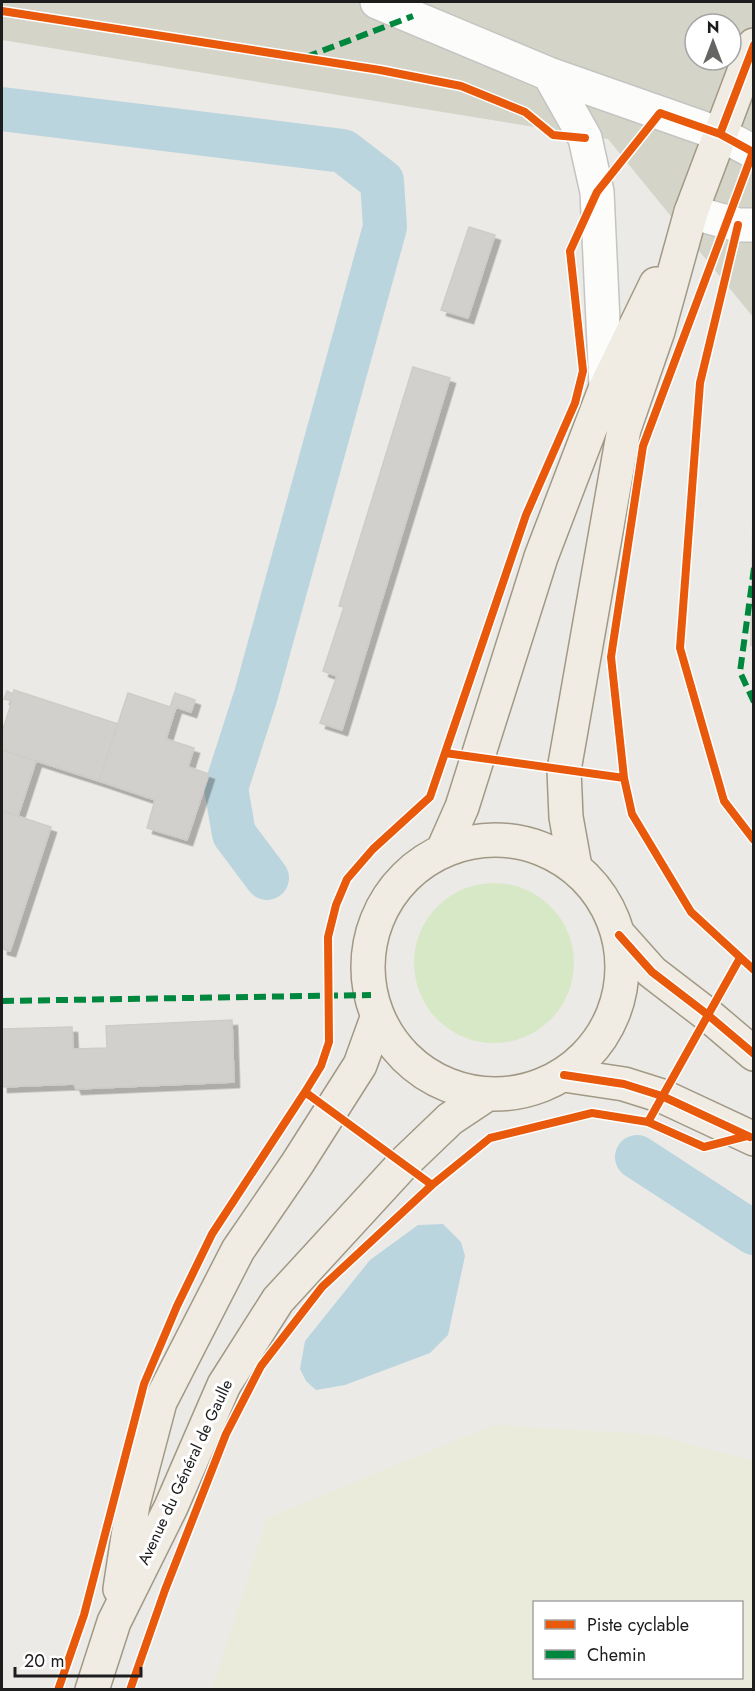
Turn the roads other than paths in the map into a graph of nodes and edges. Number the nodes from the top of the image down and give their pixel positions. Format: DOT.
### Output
graph roads {
  1 [pos="377,2"];
  2 [pos="753,45"];
  3 [pos="549,74"];
  4 [pos="720,134"];
  5 [pos="753,152"];
  6 [pos="691,212"];
  7 [pos="753,225"];
  8 [pos="606,387"];
  9 [pos="443,850"];
  10 [pos="575,867"];
  11 [pos="619,935"];
  12 [pos="377,1018"];
  13 [pos="753,1054"];
  14 [pos="564,1075"];
  15 [pos="486,1095"];
  16 [pos="753,1139"];
  17 [pos="114,1622"];
  18 [pos="92,1689"];
  1 -- 3 [label="lane"];
  2 -- 4 [label="main road"];
  3 -- 4 [label="lane"];
  3 -- 8 [label="lane"];
  4 -- 5 [label="lane"];
  4 -- 6 [label="main road"];
  6 -- 7 [label="lane"];
  6 -- 8 [label="main road"];
  6 -- 10 [label="main road"];
  8 -- 9 [label="main road"];
  9 -- 10 [label="main road"];
  9 -- 12 [label="main road"];
  10 -- 11 [label="main road"];
  11 -- 13 [label="main road"];
  11 -- 14 [label="main road"];
  12 -- 15 [label="main road"];
  12 -- 17 [label="main road, Avenue du Général de Gaulle"];
  14 -- 15 [label="main road"];
  14 -- 16 [label="main road"];
  15 -- 17 [label="main road, Avenue du Général de Gaulle"];
  17 -- 18 [label="main road, Avenue du Général de Gaulle"];
}
